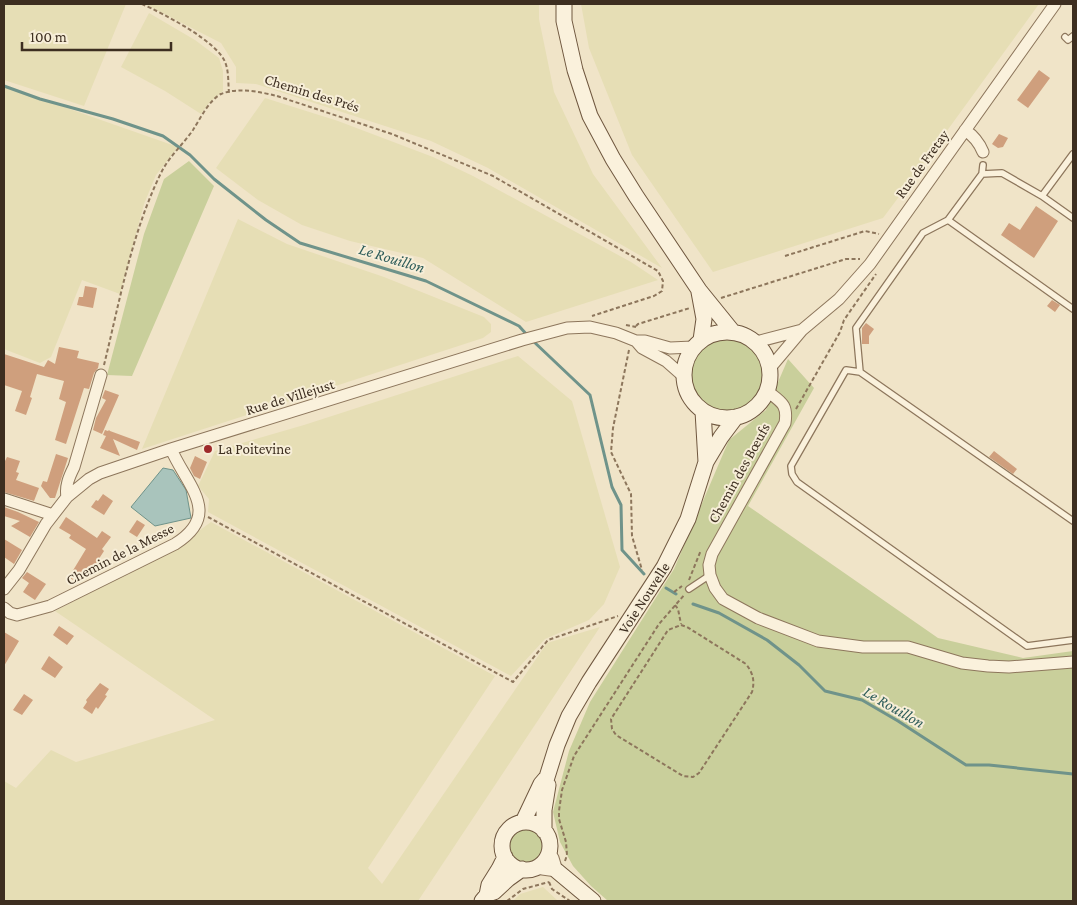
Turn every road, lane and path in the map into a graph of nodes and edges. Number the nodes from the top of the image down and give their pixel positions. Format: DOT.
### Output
graph roads {
  1 [pos="142,4"];
  2 [pos="564,4"];
  3 [pos="1055,4"];
  4 [pos="229,93"];
  5 [pos="965,130"];
  6 [pos="983,152"];
  7 [pos="1073,154"];
  8 [pos="983,165"];
  9 [pos="982,174"];
  10 [pos="1042,196"];
  11 [pos="1073,218"];
  12 [pos="948,220"];
  13 [pos="887,239"];
  14 [pos="785,256"];
  15 [pos="873,267"];
  16 [pos="699,290"];
  17 [pos="719,299"];
  18 [pos="692,307"];
  19 [pos="1073,309"];
  20 [pos="636,326"];
  21 [pos="590,327"];
  22 [pos="802,330"];
  23 [pos="733,332"];
  24 [pos="756,342"];
  25 [pos="697,344"];
  26 [pos="633,345"];
  27 [pos="770,368"];
  28 [pos="860,372"];
  29 [pos="101,375"];
  30 [pos="684,376"];
  31 [pos="768,391"];
  32 [pos="703,411"];
  33 [pos="786,414"];
  34 [pos="736,417"];
  35 [pos="171,450"];
  36 [pos="706,462"];
  37 [pos="74,467"];
  38 [pos="89,479"];
  39 [pos="66,497"];
  40 [pos="4,499"];
  41 [pos="200,512"];
  42 [pos="53,515"];
  43 [pos="1073,521"];
  44 [pos="705,543"];
  45 [pos="642,570"];
  46 [pos="710,575"];
  47 [pos="688,587"];
  48 [pos="4,589"];
  49 [pos="674,592"];
  50 [pos="675,605"];
  51 [pos="4,608"];
  52 [pos="637,610"];
  53 [pos="681,625"];
  54 [pos="1073,640"];
  55 [pos="1073,662"];
  56 [pos="547,776"];
  57 [pos="523,822"];
  58 [pos="544,830"];
  59 [pos="549,852"];
  60 [pos="505,857"];
  61 [pos="528,869"];
  62 [pos="553,877"];
  63 [pos="484,898"];
  64 [pos="507,901"];
  65 [pos="570,901"];
  66 [pos="593,901"];
  1 -- 4 [label="path"];
  2 -- 16 [label="main road"];
  3 -- 5 [label="street, Rue de Fretay"];
  4 -- 21 [label="path, Chemin des Prés"];
  4 -- 29 [label="path"];
  5 -- 6 [label="street"];
  5 -- 13 [label="street, Rue de Fretay"];
  7 -- 10 [label="lane"];
  8 -- 9 [label="lane"];
  9 -- 10 [label="lane"];
  9 -- 12 [label="lane"];
  10 -- 11 [label="lane"];
  12 -- 19 [label="lane"];
  12 -- 28 [label="lane"];
  13 -- 14 [label="path"];
  13 -- 15 [label="street, Rue de Fretay"];
  15 -- 17 [label="path"];
  15 -- 22 [label="street, Rue de Fretay"];
  15 -- 33 [label="path"];
  16 -- 23 [label="main road"];
  16 -- 25 [label="main road"];
  18 -- 20 [label="path"];
  21 -- 26 [label="street, Rue de Villejust"];
  21 -- 35 [label="street, Rue de Villejust"];
  22 -- 24 [label="street, Rue de Fretay"];
  22 -- 27 [label="street, Rue de Fretay"];
  23 -- 24 [label="main road"];
  23 -- 25 [label="main road"];
  24 -- 27 [label="main road"];
  25 -- 26 [label="street, Rue de Villejust"];
  25 -- 30 [label="main road"];
  26 -- 30 [label="street, Rue de Villejust"];
  26 -- 45 [label="path"];
  27 -- 31 [label="main road"];
  28 -- 43 [label="lane"];
  28 -- 54 [label="lane"];
  29 -- 37 [label="street"];
  30 -- 32 [label="main road"];
  31 -- 33 [label="street, Chemin des Bœufs"];
  31 -- 34 [label="main road"];
  32 -- 34 [label="main road"];
  32 -- 36 [label="main road"];
  33 -- 46 [label="street, Chemin des Bœufs"];
  34 -- 36 [label="main road, Voie Nouvelle"];
  35 -- 38 [label="street, Rue de Villejust"];
  35 -- 41 [label="street"];
  36 -- 52 [label="main road, Voie Nouvelle"];
  37 -- 38 [label="street"];
  37 -- 39 [label="street"];
  38 -- 39 [label="street, Rue de Villejust"];
  39 -- 42 [label="street, Rue de Villejust"];
  40 -- 42 [label="street"];
  41 -- 51 [label="street, Chemin de la Messe"];
  41 -- 52 [label="path"];
  42 -- 48 [label="street, Rue de Villejust"];
  44 -- 47 [label="path"];
  46 -- 47 [label="lane"];
  46 -- 55 [label="street"];
  47 -- 49 [label="path"];
  47 -- 50 [label="path"];
  50 -- 53 [label="path"];
  50 -- 62 [label="path"];
  52 -- 56 [label="main road, Voie Nouvelle"];
  53 -- 53 [label="path"];
  56 -- 57 [label="main road, Voie Nouvelle"];
  56 -- 58 [label="main road, Voie Nouvelle"];
  57 -- 58 [label="main road"];
  57 -- 60 [label="main road"];
  58 -- 59 [label="main road"];
  59 -- 61 [label="main road"];
  59 -- 62 [label="street"];
  60 -- 61 [label="main road"];
  60 -- 63 [label="main road"];
  61 -- 62 [label="street"];
  61 -- 63 [label="main road"];
  62 -- 64 [label="path"];
  62 -- 65 [label="path"];
  62 -- 66 [label="main road"];
}
